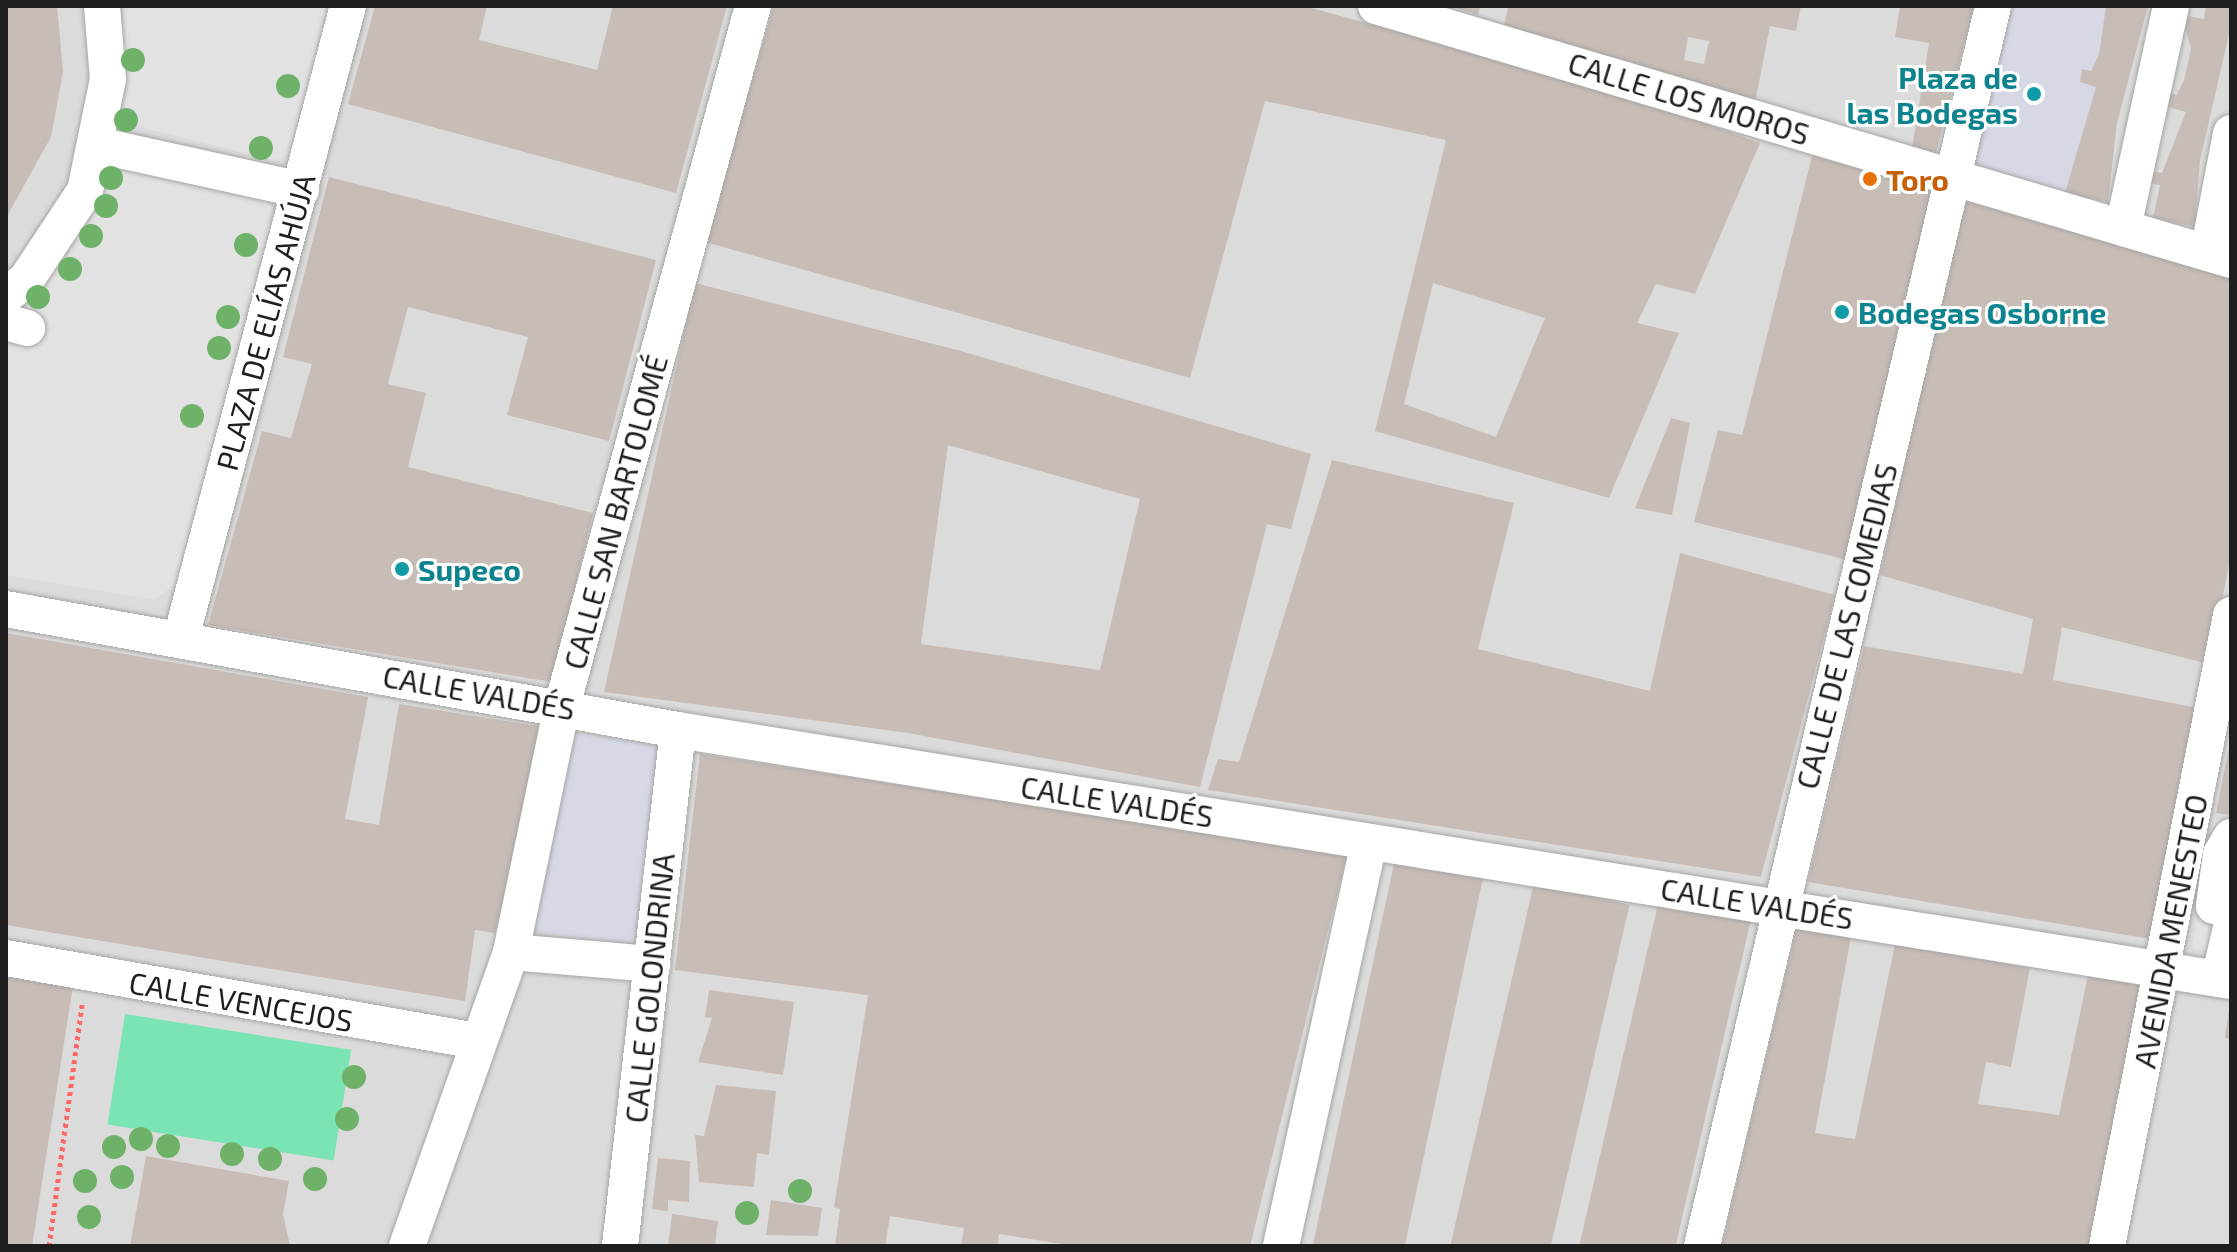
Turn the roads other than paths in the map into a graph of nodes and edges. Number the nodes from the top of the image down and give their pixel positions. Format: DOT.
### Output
graph roads {
  1 [pos="102,6"];
  2 [pos="348,6"];
  3 [pos="753,6"];
  4 [pos="1376,6"];
  5 [pos="1993,6"];
  6 [pos="2171,6"];
  7 [pos="1489,22"];
  8 [pos="2231,133"];
  9 [pos="97,145"];
  10 [pos="1956,178"];
  11 [pos="301,190"];
  12 [pos="2123,228"];
  13 [pos="2220,256"];
  14 [pos="6,295"];
  15 [pos="6,609"];
  16 [pos="2231,615"];
  17 [pos="181,638"];
  18 [pos="562,706"];
  19 [pos="678,730"];
  20 [pos="2231,837"];
  21 [pos="1369,842"];
  22 [pos="1778,905"];
  23 [pos="2231,909"];
  24 [pos="2231,928"];
  25 [pos="511,952"];
  26 [pos="6,958"];
  27 [pos="652,964"];
  28 [pos="2164,971"];
  29 [pos="2225,980"];
  30 [pos="477,1041"];
  31 [pos="407,1246"];
  32 [pos="620,1246"];
  33 [pos="1281,1246"];
  34 [pos="1702,1246"];
  35 [pos="2107,1246"];
  1 -- 9 [label="street"];
  2 -- 11 [label="street, PLAZA DE ELÍAS AHÚJA"];
  3 -- 18 [label="street, CALLE SAN BARTOLOMÉ"];
  4 -- 7 [label="street, CALLE LOS MOROS"];
  5 -- 10 [label="street, CALLE DE LAS COMEDIAS"];
  6 -- 12 [label="street"];
  7 -- 10 [label="street, CALLE LOS MOROS"];
  8 -- 13 [label="street"];
  9 -- 11 [label="street"];
  9 -- 14 [label="street"];
  10 -- 12 [label="street, CALLE LOS MOROS"];
  10 -- 22 [label="street, CALLE DE LAS COMEDIAS"];
  11 -- 17 [label="street, PLAZA DE ELÍAS AHÚJA"];
  12 -- 13 [label="street, CALLE LOS MOROS"];
  15 -- 17 [label="street, CALLE VALDÉS"];
  16 -- 28 [label="street, AVENIDA MENESTEO"];
  17 -- 18 [label="street, CALLE VALDÉS"];
  18 -- 19 [label="street, CALLE VALDÉS"];
  18 -- 25 [label="street, CALLE SAN BARTOLOMÉ"];
  19 -- 21 [label="street, CALLE VALDÉS"];
  19 -- 27 [label="street, CALLE GOLONDRINA"];
  20 -- 23 [label="street"];
  21 -- 22 [label="street, CALLE VALDÉS"];
  21 -- 33 [label="street"];
  22 -- 28 [label="street, CALLE VALDÉS"];
  22 -- 34 [label="street, CALLE DE LAS COMEDIAS"];
  24 -- 29 [label="street"];
  25 -- 27 [label="street"];
  25 -- 30 [label="street, CALLE SAN BARTOLOMÉ"];
  26 -- 30 [label="street, CALLE VENCEJOS"];
  27 -- 32 [label="street, CALLE GOLONDRINA"];
  28 -- 29 [label="street, CALLE VALDÉS"];
  28 -- 35 [label="street, AVENIDA MENESTEO"];
  30 -- 31 [label="street, CALLE SAN BARTOLOMÉ"];
}
